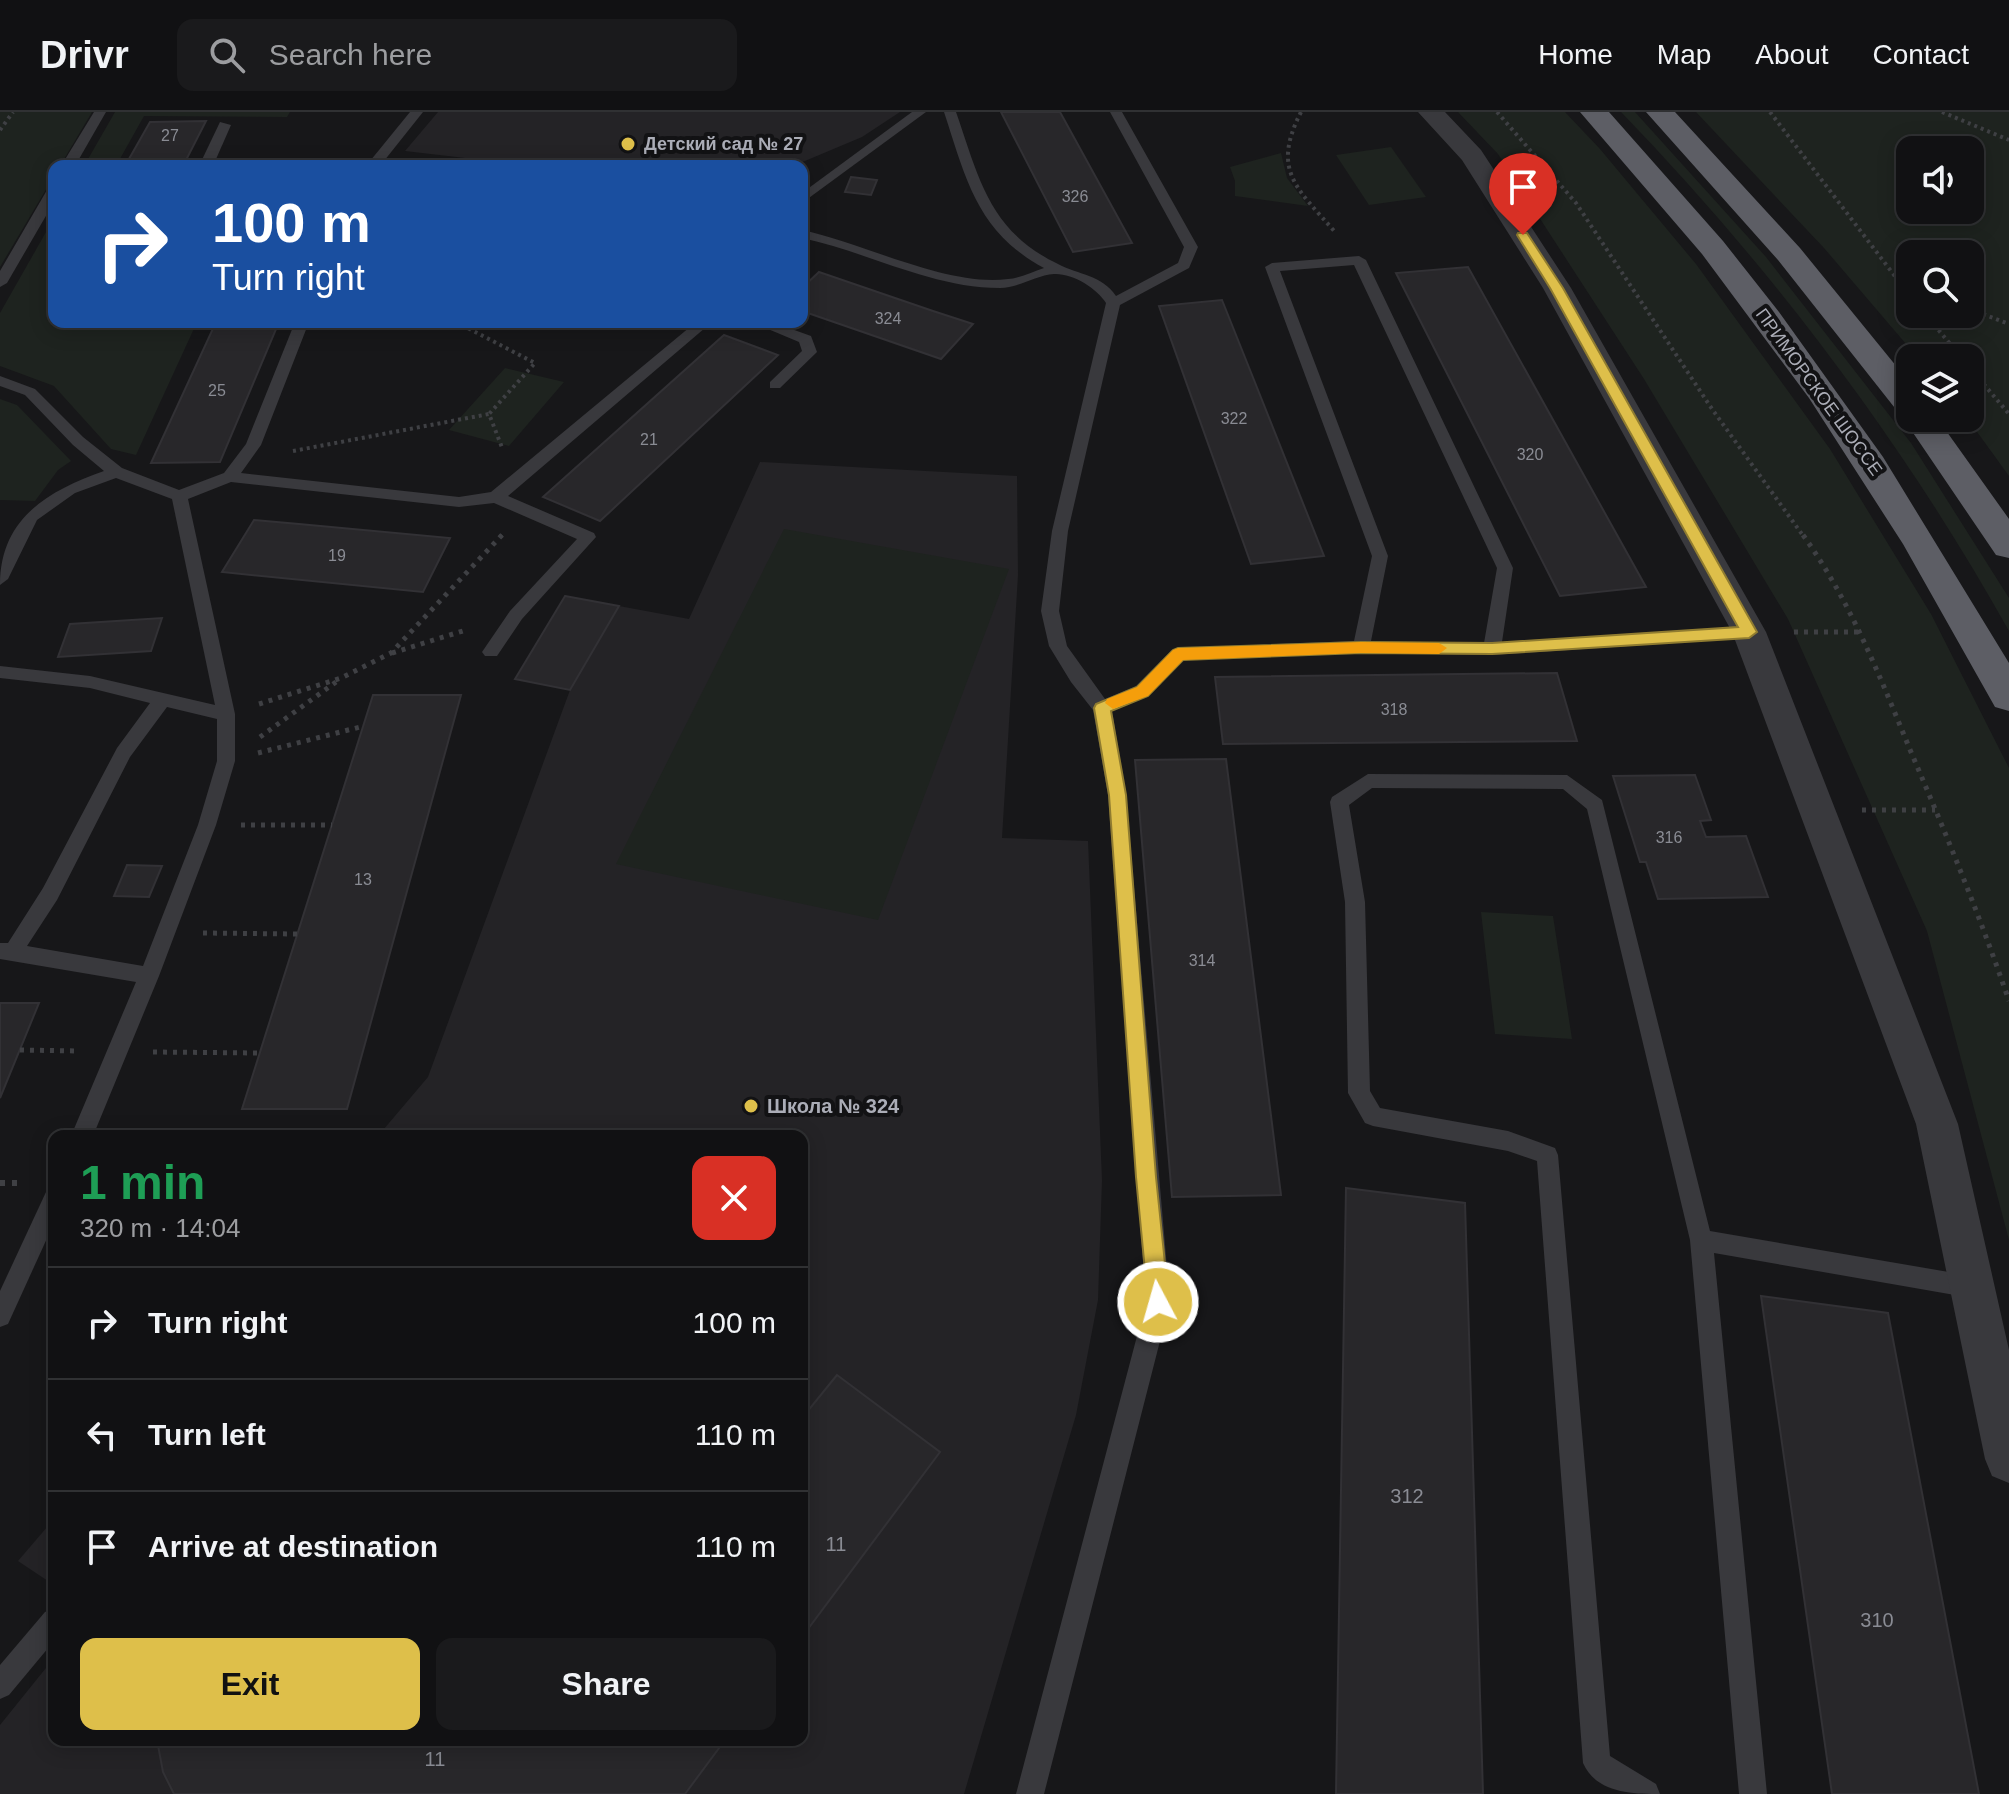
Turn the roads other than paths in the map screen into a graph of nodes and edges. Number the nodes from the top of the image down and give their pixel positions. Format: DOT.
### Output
graph roads {
  1 [pos="100,112"];
  2 [pos="417,112"];
  3 [pos="920,112"];
  4 [pos="950,112"];
  5 [pos="1116,112"];
  6 [pos="1431,112"];
  7 [pos="1594,112"];
  8 [pos="1660,112"];
  9 [pos="225,125"];
  10 [pos="72,160"];
  11 [pos="209,160"];
  12 [pos="378,160"];
  13 [pos="808,195"];
  14 [pos="48,200"];
  15 [pos="808,235"];
  16 [pos="1055,269"];
  17 [pos="0,283"];
  18 [pos="1113,303"];
  19 [pos="300,328"];
  20 [pos="698,328"];
  21 [pos="775,328"];
  22 [pos="0,381"];
  23 [pos="775,385"];
  24 [pos="1896,388"];
  25 [pos="1930,432"];
  26 [pos="116,472"];
  27 [pos="230,477"];
  28 [pos="179,496"];
  29 [pos="496,497"];
  30 [pos="2009,546"];
  31 [pos="0,579"];
  32 [pos="1749,632"];
  33 [pos="1361,647"];
  34 [pos="1492,649"];
  35 [pos="491,652"];
  36 [pos="0,672"];
  37 [pos="2009,697"];
  38 [pos="163,699"];
  39 [pos="1102,708"];
  40 [pos="226,714"];
  41 [pos="7,952"];
  42 [pos="149,976"];
  43 [pos="85,1130"];
  44 [pos="48,1212"];
  45 [pos="1701,1240"];
  46 [pos="1972,1287"];
  47 [pos="0,1316"];
  48 [pos="2009,1459"];
  49 [pos="48,1628"];
  50 [pos="0,1686"];
  51 [pos="1030,1794"];
  52 [pos="1646,1794"];
  53 [pos="1753,1794"];
  1 -- 10 [label="lane"];
  2 -- 12 [label="lane"];
  3 -- 13 [label="lane"];
  4 -- 16 [label="lane"];
  5 -- 18 [label="lane"];
  6 -- 32 [label="street"];
  7 -- 37 [label="highway, ПРИМОРСКОЕ ШОССЕ"];
  8 -- 24 [label="highway"];
  9 -- 11 [label="lane"];
  14 -- 17 [label="lane"];
  15 -- 16 [label="lane"];
  16 -- 18 [label="lane"];
  18 -- 39 [label="lane"];
  19 -- 27 [label="lane"];
  20 -- 29 [label="lane"];
  21 -- 23 [label="lane"];
  22 -- 26 [label="lane"];
  25 -- 30 [label="highway"];
  26 -- 28 [label="lane"];
  26 -- 31 [label="lane"];
  27 -- 28 [label="lane"];
  27 -- 29 [label="lane"];
  28 -- 40 [label="lane"];
  29 -- 35 [label="lane"];
  32 -- 34 [label="lane"];
  32 -- 46 [label="street"];
  33 -- 34 [label="lane"];
  33 -- 34 [label="lane"];
  33 -- 39 [label="lane"];
  36 -- 38 [label="lane"];
  38 -- 40 [label="lane"];
  38 -- 41 [label="lane"];
  39 -- 51 [label="lane"];
  40 -- 42 [label="lane"];
  41 -- 42 [label="lane"];
  42 -- 43 [label="lane"];
  44 -- 47 [label="lane"];
  45 -- 46 [label="lane"];
  45 -- 52 [label="lane"];
  45 -- 53 [label="lane"];
  46 -- 48 [label="street"];
  49 -- 50 [label="lane"];
}
